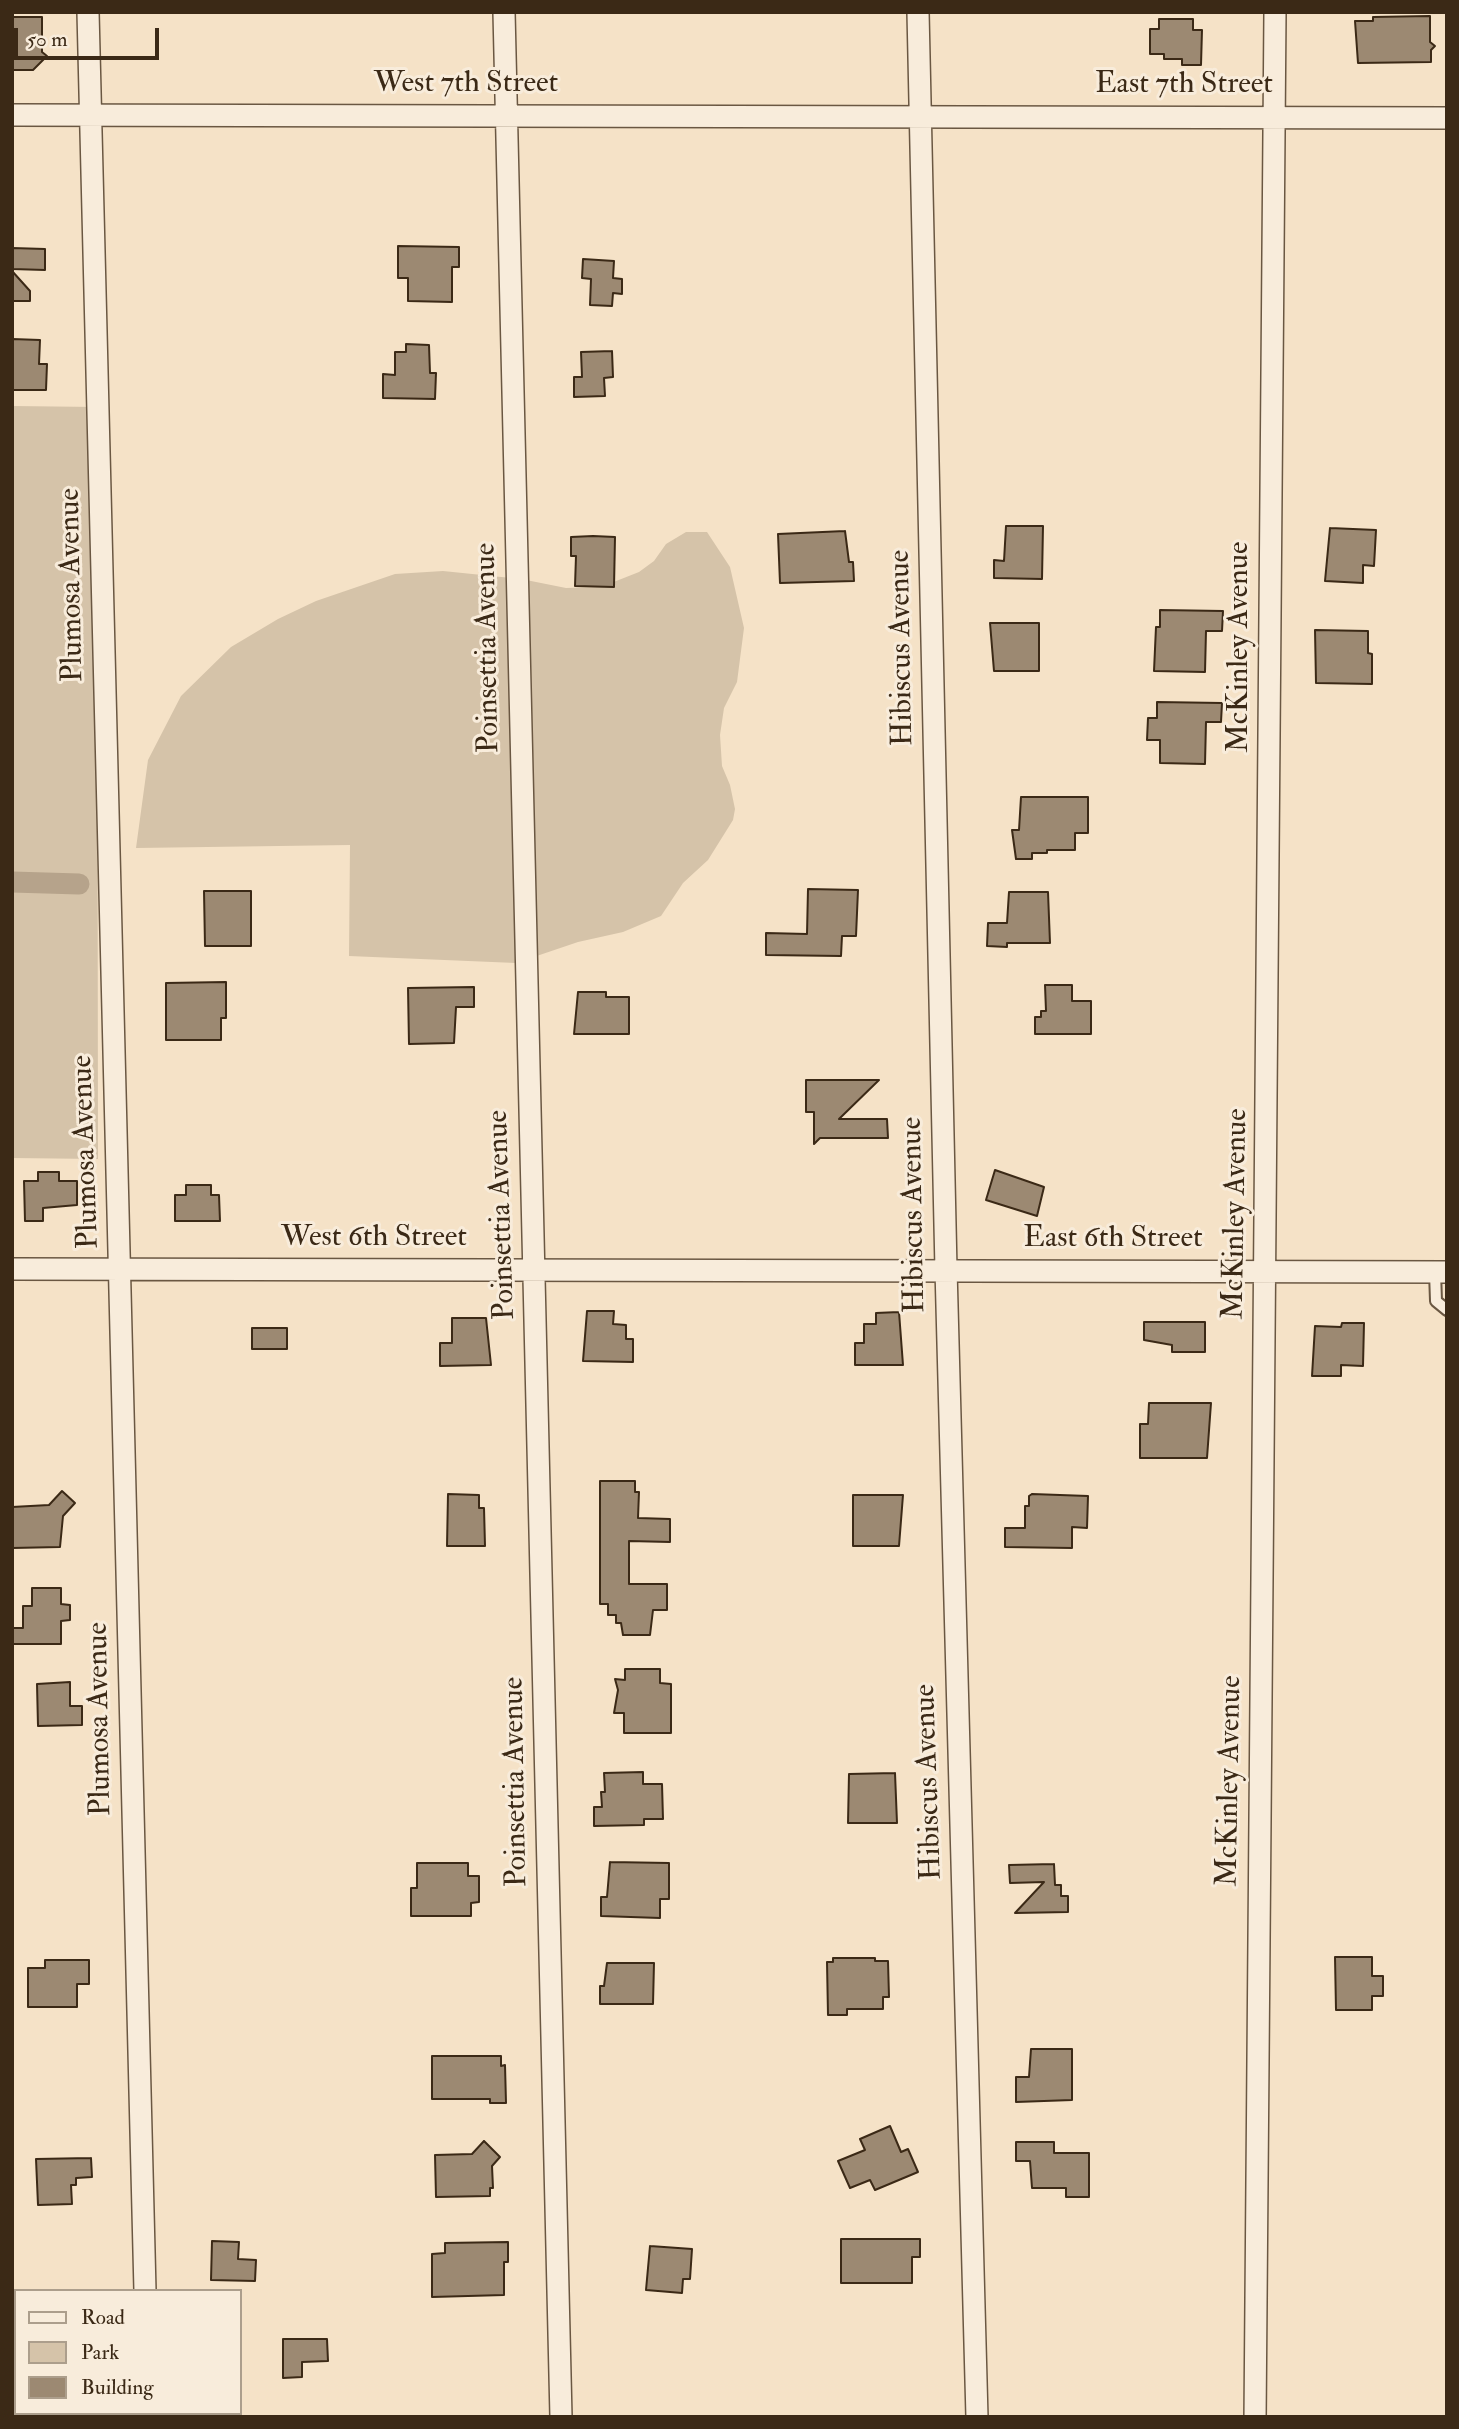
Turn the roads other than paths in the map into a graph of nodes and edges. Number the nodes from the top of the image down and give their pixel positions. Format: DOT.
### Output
graph roads {
  1 [pos="88,12"];
  2 [pos="504,12"];
  3 [pos="918,12"];
  4 [pos="1275,12"];
  5 [pos="506,115"];
  6 [pos="12,116"];
  7 [pos="90,116"];
  8 [pos="921,116"];
  9 [pos="1274,116"];
  10 [pos="1447,118"];
  11 [pos="12,1269"];
  12 [pos="120,1269"];
  13 [pos="533,1269"];
  14 [pos="946,1269"];
  15 [pos="1266,1271"];
  16 [pos="1441,1272"];
  17 [pos="1447,1310"];
  18 [pos="145,2289"];
  19 [pos="561,2417"];
  20 [pos="977,2417"];
  21 [pos="1255,2417"];
  1 -- 7 [label="street, Plumosa Avenue"];
  2 -- 5 [label="street, Poinsettia Avenue"];
  3 -- 8 [label="street, Hibiscus Avenue"];
  4 -- 9 [label="street, McKinley Avenue"];
  5 -- 7 [label="street, West 7th Street"];
  5 -- 8 [label="street, West 7th Street"];
  5 -- 13 [label="street, Poinsettia Avenue"];
  6 -- 7 [label="street, West 7th Street"];
  7 -- 12 [label="street, Plumosa Avenue"];
  8 -- 9 [label="street, East 7th Street"];
  8 -- 14 [label="street, Hibiscus Avenue"];
  9 -- 10 [label="street, East 7th Street"];
  9 -- 15 [label="street, McKinley Avenue"];
  11 -- 12 [label="street, West 6th Street"];
  12 -- 13 [label="street, West 6th Street"];
  12 -- 18 [label="street, Plumosa Avenue"];
  13 -- 14 [label="street, West 6th Street"];
  13 -- 19 [label="street, Poinsettia Avenue"];
  14 -- 15 [label="street, East 6th Street"];
  14 -- 20 [label="street, Hibiscus Avenue"];
  15 -- 16 [label="street, East 6th Street"];
  15 -- 21 [label="street, McKinley Avenue"];
  16 -- 17 [label="lane"];
}
